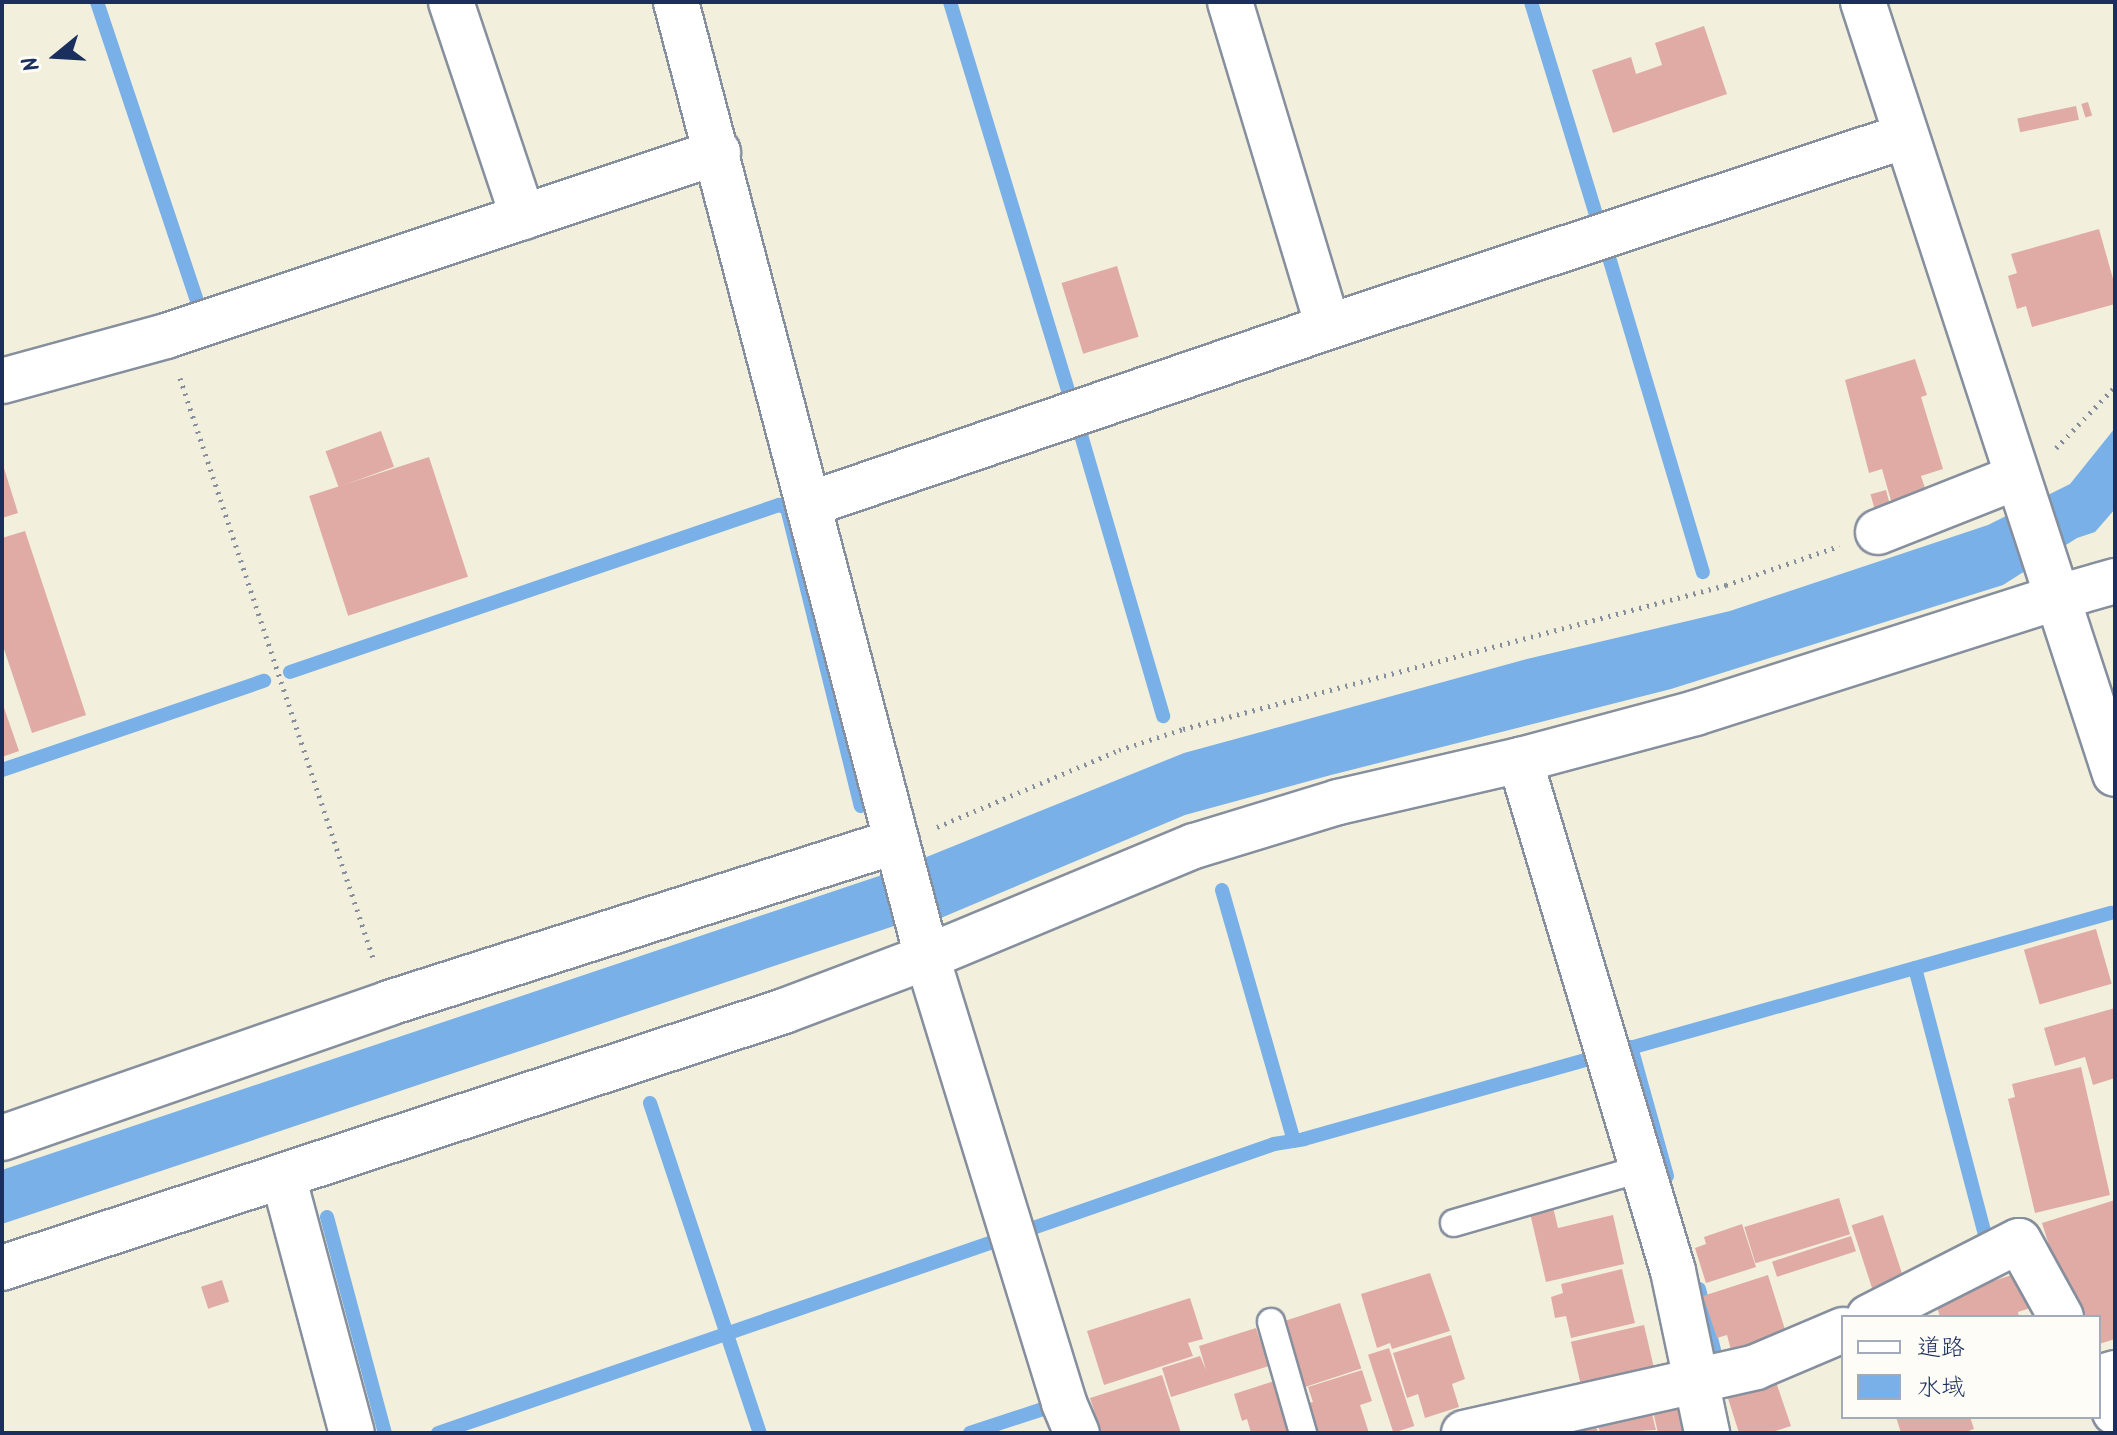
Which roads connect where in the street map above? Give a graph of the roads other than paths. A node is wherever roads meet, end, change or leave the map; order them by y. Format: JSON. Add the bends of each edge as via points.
{"nodes":[{"id":1,"x":451,"y":2,"type":"edge"},
{"id":2,"x":676,"y":2,"type":"edge"},
{"id":3,"x":1230,"y":2,"type":"edge"},
{"id":4,"x":1863,"y":2,"type":"edge"},
{"id":5,"x":1905,"y":136,"type":"junction"},
{"id":6,"x":718,"y":152,"type":"junction"},
{"id":7,"x":523,"y":217,"type":"junction"},
{"id":8,"x":1328,"y":327,"type":"junction"},
{"id":9,"x":2,"y":381,"type":"edge"},
{"id":10,"x":2017,"y":477,"type":"junction"},
{"id":11,"x":810,"y":504,"type":"junction"},
{"id":12,"x":1878,"y":532,"type":"road end"},
{"id":13,"x":2115,"y":581,"type":"edge"},
{"id":14,"x":2051,"y":583,"type":"junction"},
{"id":15,"x":1520,"y":760,"type":"junction"},
{"id":16,"x":2115,"y":774,"type":"edge"},
{"id":17,"x":899,"y":848,"type":"junction"},
{"id":18,"x":924,"y":944,"type":"junction"},
{"id":19,"x":2,"y":1138,"type":"edge"},
{"id":20,"x":1643,"y":1168,"type":"junction"},
{"id":21,"x":283,"y":1176,"type":"junction"},
{"id":22,"x":1454,"y":1223,"type":"dead end"},
{"id":23,"x":2,"y":1268,"type":"edge"},
{"id":24,"x":1873,"y":1315,"type":"edge"},
{"id":25,"x":2060,"y":1315,"type":"edge"},
{"id":26,"x":1271,"y":1322,"type":"dead end"},
{"id":27,"x":1841,"y":1331,"type":"edge"},
{"id":28,"x":1697,"y":1382,"type":"junction"},
{"id":29,"x":352,"y":1433,"type":"edge"},
{"id":30,"x":1077,"y":1433,"type":"edge"},
{"id":31,"x":1303,"y":1433,"type":"edge"},
{"id":32,"x":1464,"y":1433,"type":"edge"},
{"id":33,"x":1707,"y":1433,"type":"edge"}],
"edges":[{"from":1,"to":7,"type":"street"},
{"from":2,"to":6,"type":"street"},
{"from":3,"to":8,"type":"street"},
{"from":4,"to":5,"type":"street"},
{"from":5,"to":8,"type":"street"},
{"from":5,"to":10,"type":"street"},
{"from":6,"to":7,"type":"street"},
{"from":6,"to":11,"type":"street"},
{"from":7,"to":9,"type":"street","via":[[166,336]]},
{"from":8,"to":11,"type":"street"},
{"from":10,"to":12,"type":"street"},
{"from":10,"to":14,"type":"street"},
{"from":11,"to":17,"type":"street"},
{"from":13,"to":14,"type":"street"},
{"from":14,"to":15,"type":"street","via":[[1695,713]]},
{"from":14,"to":16,"type":"street"},
{"from":15,"to":18,"type":"street","via":[[1338,802],[1194,846]]},
{"from":15,"to":20,"type":"street"},
{"from":17,"to":18,"type":"street"},
{"from":17,"to":19,"type":"street","via":[[389,1003]]},
{"from":18,"to":21,"type":"street","via":[[784,1011]]},
{"from":18,"to":30,"type":"street"},
{"from":20,"to":22,"type":"lane"},
{"from":20,"to":28,"type":"street"},
{"from":21,"to":23,"type":"street"},
{"from":21,"to":29,"type":"street"},
{"from":24,"to":25,"type":"street","via":[[2019,1241]]},
{"from":26,"to":31,"type":"lane"},
{"from":27,"to":28,"type":"street","via":[[1756,1367]]},
{"from":28,"to":32,"type":"street"},
{"from":28,"to":33,"type":"street"}]}
